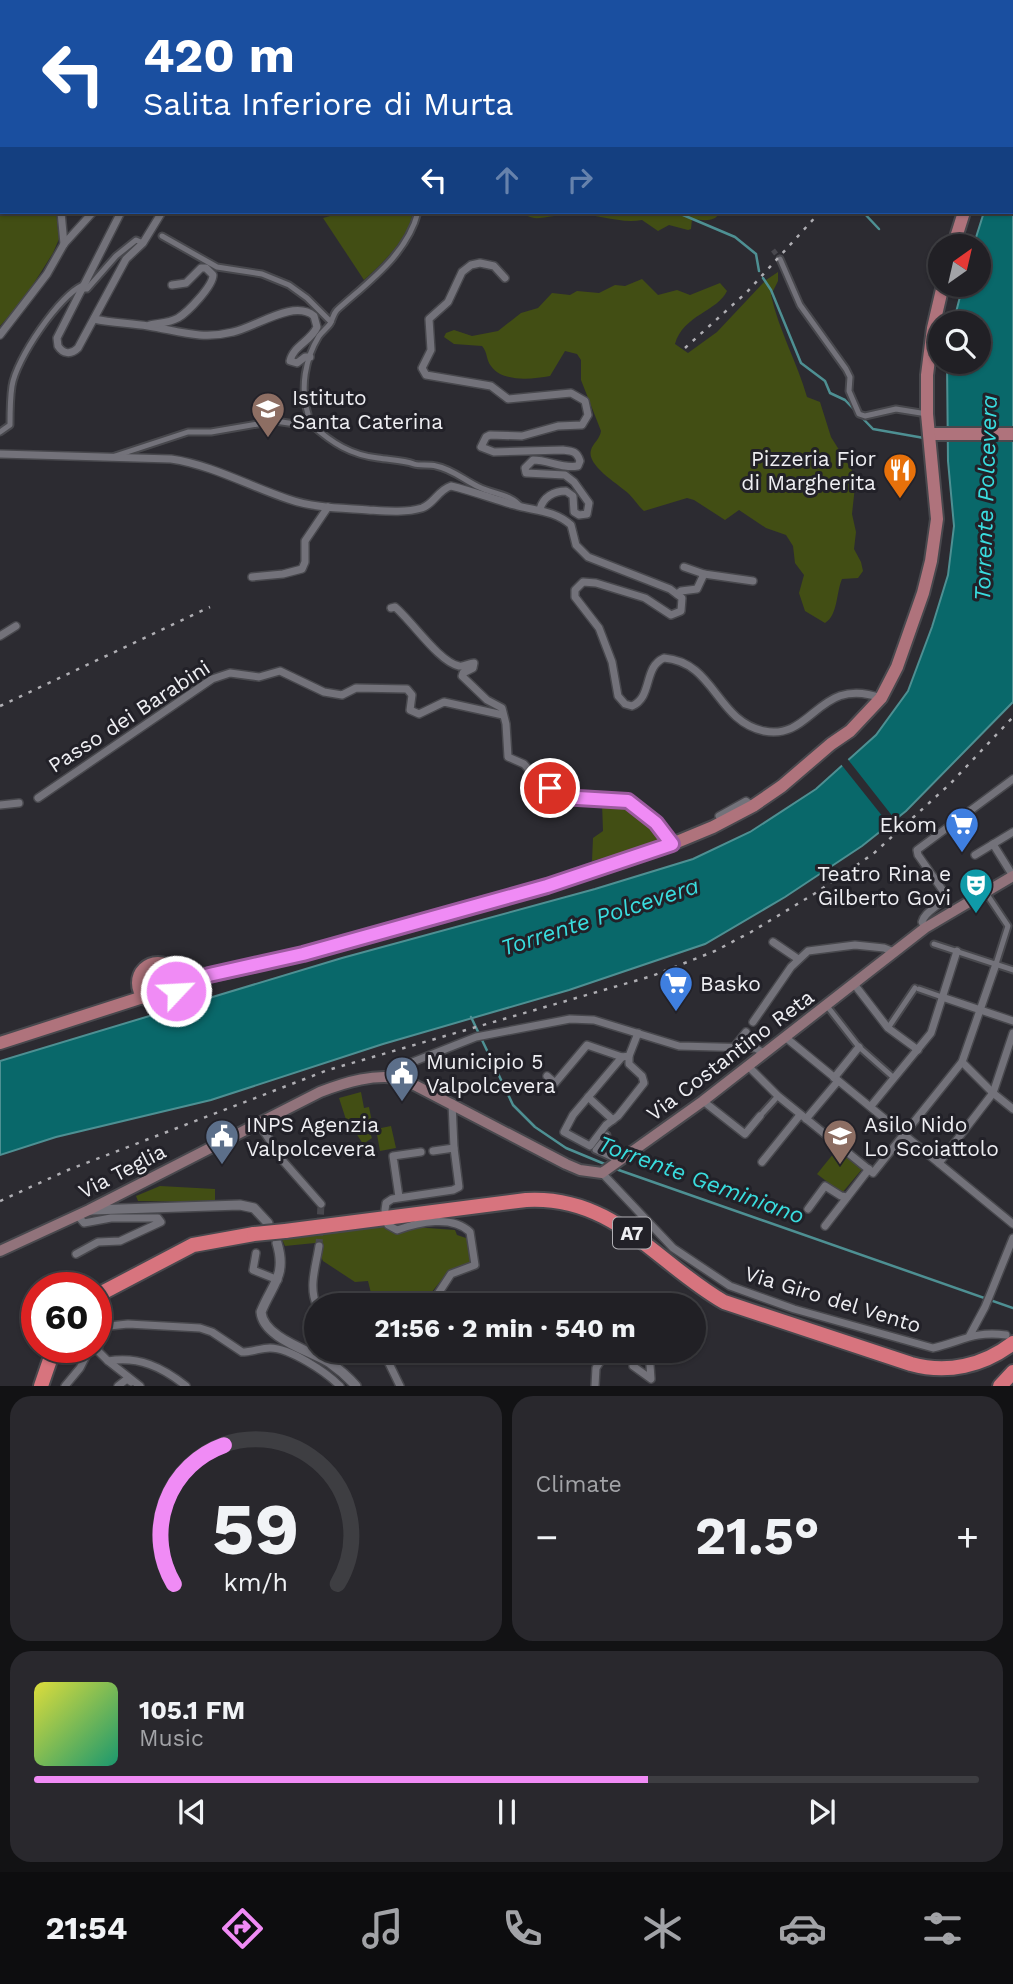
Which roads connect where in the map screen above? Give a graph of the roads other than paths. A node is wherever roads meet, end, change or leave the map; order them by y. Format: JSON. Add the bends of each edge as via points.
{"nodes":[{"id":1,"x":61,"y":214,"type":"edge"},
{"id":2,"x":91,"y":214,"type":"edge"},
{"id":3,"x":120,"y":214,"type":"edge"},
{"id":4,"x":161,"y":214,"type":"edge"},
{"id":5,"x":417,"y":214,"type":"edge"},
{"id":6,"x":963,"y":214,"type":"edge"},
{"id":7,"x":957,"y":234,"type":"edge"},
{"id":8,"x":162,"y":236,"type":"dead end"},
{"id":9,"x":143,"y":243,"type":"junction"},
{"id":10,"x":64,"y":244,"type":"junction"},
{"id":11,"x":780,"y":259,"type":"tunnel mouth"},
{"id":12,"x":505,"y":278,"type":"dead end"},
{"id":13,"x":172,"y":285,"type":"dead end"},
{"id":14,"x":82,"y":287,"type":"junction"},
{"id":15,"x":940,"y":298,"type":"edge"},
{"id":16,"x":94,"y":319,"type":"junction"},
{"id":17,"x":331,"y":322,"type":"junction"},
{"id":18,"x":146,"y":326,"type":"junction"},
{"id":19,"x":0,"y":335,"type":"edge"},
{"id":20,"x":310,"y":357,"type":"junction"},
{"id":21,"x":927,"y":414,"type":"junction"},
{"id":22,"x":302,"y":425,"type":"junction"},
{"id":23,"x":0,"y":432,"type":"edge"},
{"id":24,"x":929,"y":434,"type":"junction"},
{"id":25,"x":1013,"y":434,"type":"edge"},
{"id":26,"x":0,"y":454,"type":"edge"},
{"id":27,"x":113,"y":457,"type":"junction"},
{"id":28,"x":328,"y":507,"type":"junction"},
{"id":29,"x":521,"y":507,"type":"junction"},
{"id":30,"x":540,"y":509,"type":"junction"},
{"id":31,"x":684,"y":567,"type":"dead end"},
{"id":32,"x":704,"y":575,"type":"junction"},
{"id":33,"x":252,"y":577,"type":"dead end"},
{"id":34,"x":753,"y":581,"type":"dead end"},
{"id":35,"x":677,"y":594,"type":"junction"},
{"id":36,"x":391,"y":608,"type":"dead end"},
{"id":37,"x":16,"y":626,"type":"dead end"},
{"id":38,"x":0,"y":636,"type":"edge"},
{"id":39,"x":881,"y":698,"type":"junction"},
{"id":40,"x":503,"y":715,"type":"junction"},
{"id":41,"x":1013,"y":779,"type":"edge"},
{"id":42,"x":38,"y":798,"type":"dead end"},
{"id":43,"x":19,"y":803,"type":"dead end"},
{"id":44,"x":0,"y":805,"type":"edge"},
{"id":45,"x":753,"y":806,"type":"junction"},
{"id":46,"x":719,"y":816,"type":"dead end"},
{"id":47,"x":1013,"y":832,"type":"edge"},
{"id":48,"x":672,"y":844,"type":"junction"},
{"id":49,"x":993,"y":844,"type":"junction"},
{"id":50,"x":975,"y":855,"type":"dead end"},
{"id":51,"x":1013,"y":876,"type":"edge"},
{"id":52,"x":986,"y":893,"type":"junction"},
{"id":53,"x":925,"y":928,"type":"junction"},
{"id":54,"x":773,"y":942,"type":"dead end"},
{"id":55,"x":934,"y":944,"type":"dead end"},
{"id":56,"x":957,"y":951,"type":"junction"},
{"id":57,"x":894,"y":952,"type":"junction"},
{"id":58,"x":798,"y":959,"type":"junction"},
{"id":59,"x":996,"y":964,"type":"junction"},
{"id":60,"x":1013,"y":970,"type":"edge"},
{"id":61,"x":174,"y":972,"type":"junction"},
{"id":62,"x":209,"y":975,"type":"junction"},
{"id":63,"x":854,"y":984,"type":"junction"},
{"id":64,"x":140,"y":991,"type":"junction"},
{"id":65,"x":176,"y":991,"type":"junction"},
{"id":66,"x":942,"y":998,"type":"junction"},
{"id":67,"x":827,"y":1006,"type":"junction"},
{"id":68,"x":981,"y":1010,"type":"junction"},
{"id":69,"x":1013,"y":1021,"type":"edge"},
{"id":70,"x":753,"y":1022,"type":"dead end"},
{"id":71,"x":888,"y":1028,"type":"junction"},
{"id":72,"x":746,"y":1032,"type":"dead end"},
{"id":73,"x":638,"y":1033,"type":"junction"},
{"id":74,"x":1013,"y":1033,"type":"edge"},
{"id":75,"x":785,"y":1037,"type":"junction"},
{"id":76,"x":0,"y":1042,"type":"edge"},
{"id":77,"x":736,"y":1046,"type":"junction"},
{"id":78,"x":859,"y":1048,"type":"junction"},
{"id":79,"x":918,"y":1051,"type":"junction"},
{"id":80,"x":764,"y":1053,"type":"junction"},
{"id":81,"x":625,"y":1057,"type":"junction"},
{"id":82,"x":962,"y":1062,"type":"junction"},
{"id":83,"x":748,"y":1066,"type":"junction"},
{"id":84,"x":547,"y":1076,"type":"dead end"},
{"id":85,"x":395,"y":1077,"type":"junction"},
{"id":86,"x":894,"y":1078,"type":"junction"},
{"id":87,"x":836,"y":1079,"type":"junction"},
{"id":88,"x":993,"y":1093,"type":"junction"},
{"id":89,"x":778,"y":1096,"type":"junction"},
{"id":90,"x":588,"y":1097,"type":"junction"},
{"id":91,"x":703,"y":1101,"type":"junction"},
{"id":92,"x":452,"y":1103,"type":"junction"},
{"id":93,"x":871,"y":1106,"type":"junction"},
{"id":94,"x":1013,"y":1109,"type":"edge"},
{"id":95,"x":760,"y":1116,"type":"joint"},
{"id":96,"x":803,"y":1117,"type":"junction"},
{"id":97,"x":613,"y":1120,"type":"junction"},
{"id":98,"x":259,"y":1124,"type":"junction"},
{"id":99,"x":904,"y":1133,"type":"junction"},
{"id":100,"x":607,"y":1135,"type":"dead end"},
{"id":101,"x":454,"y":1148,"type":"junction"},
{"id":102,"x":433,"y":1151,"type":"dead end"},
{"id":103,"x":421,"y":1152,"type":"dead end"},
{"id":104,"x":621,"y":1162,"type":"junction"},
{"id":105,"x":762,"y":1162,"type":"dead end"},
{"id":106,"x":939,"y":1163,"type":"junction"},
{"id":107,"x":869,"y":1169,"type":"junction"},
{"id":108,"x":603,"y":1173,"type":"junction"},
{"id":109,"x":121,"y":1194,"type":"junction"},
{"id":110,"x":399,"y":1197,"type":"junction"},
{"id":111,"x":847,"y":1197,"type":"junction"},
{"id":112,"x":321,"y":1204,"type":"tunnel mouth"},
{"id":113,"x":135,"y":1209,"type":"junction"},
{"id":114,"x":808,"y":1209,"type":"dead end"},
{"id":115,"x":89,"y":1210,"type":"junction"},
{"id":116,"x":385,"y":1210,"type":"dead end"},
{"id":117,"x":77,"y":1215,"type":"junction"},
{"id":118,"x":268,"y":1223,"type":"dead end"},
{"id":119,"x":1013,"y":1224,"type":"edge"},
{"id":120,"x":388,"y":1225,"type":"dead end"},
{"id":121,"x":825,"y":1226,"type":"dead end"},
{"id":122,"x":281,"y":1237,"type":"junction"},
{"id":123,"x":1013,"y":1239,"type":"edge"},
{"id":124,"x":319,"y":1246,"type":"tunnel mouth"},
{"id":125,"x":0,"y":1251,"type":"edge"},
{"id":126,"x":76,"y":1254,"type":"dead end"},
{"id":127,"x":256,"y":1254,"type":"dead end"},
{"id":128,"x":278,"y":1280,"type":"junction"},
{"id":129,"x":112,"y":1287,"type":"edge"},
{"id":130,"x":313,"y":1293,"type":"edge"},
{"id":131,"x":439,"y":1293,"type":"edge"},
{"id":132,"x":112,"y":1326,"type":"edge"},
{"id":133,"x":970,"y":1335,"type":"junction"},
{"id":134,"x":1009,"y":1339,"type":"edge"},
{"id":135,"x":112,"y":1360,"type":"edge"},
{"id":136,"x":49,"y":1363,"type":"edge"},
{"id":137,"x":82,"y":1363,"type":"edge"},
{"id":138,"x":111,"y":1363,"type":"edge"},
{"id":139,"x":389,"y":1363,"type":"edge"},
{"id":140,"x":599,"y":1363,"type":"edge"},
{"id":141,"x":1013,"y":1372,"type":"edge"},
{"id":142,"x":41,"y":1385,"type":"edge"},
{"id":143,"x":65,"y":1385,"type":"edge"},
{"id":144,"x":118,"y":1385,"type":"edge"},
{"id":145,"x":134,"y":1385,"type":"edge"},
{"id":146,"x":140,"y":1385,"type":"edge"},
{"id":147,"x":186,"y":1385,"type":"edge"},
{"id":148,"x":340,"y":1385,"type":"edge"},
{"id":149,"x":356,"y":1385,"type":"edge"},
{"id":150,"x":400,"y":1385,"type":"edge"},
{"id":151,"x":595,"y":1385,"type":"edge"},
{"id":152,"x":1000,"y":1385,"type":"edge"}],
"edges":[{"from":1,"to":10,"type":"street"},
{"from":2,"to":10,"type":"street"},
{"from":3,"to":14,"type":"street"},
{"from":4,"to":9,"type":"street"},
{"from":5,"to":17,"type":"street","via":[[395,255],[335,312]]},
{"from":6,"to":7,"type":"main road"},
{"from":8,"to":17,"type":"street","via":[[217,267],[262,274],[289,285]]},
{"from":9,"to":14,"type":"street","via":[[136,240],[87,289]]},
{"from":9,"to":16,"type":"street","via":[[126,260]]},
{"from":10,"to":19,"type":"street"},
{"from":11,"to":21,"type":"street","via":[[800,306],[846,369],[859,414],[896,409]]},
{"from":12,"to":30,"type":"street","via":[[495,266],[480,263],[462,272],[448,302],[429,319],[431,350],[422,368],[426,375],[491,386],[508,399],[571,393],[585,401],[588,415],[582,425],[522,436],[490,435],[483,442],[481,447],[494,452],[563,450],[578,454],[578,467],[533,460],[525,468],[526,473],[565,475],[589,503],[587,514],[574,512],[573,496],[566,491],[552,494]]},
{"from":13,"to":18,"type":"street","via":[[186,283],[201,268],[213,275],[211,284],[179,317]]},
{"from":14,"to":16,"type":"street","via":[[57,338],[60,349],[67,353],[78,349]]},
{"from":14,"to":23,"type":"street","via":[[52,313],[29,345],[12,386],[10,425]]},
{"from":15,"to":21,"type":"main road","via":[[927,375]]},
{"from":16,"to":18,"type":"street"},
{"from":17,"to":20,"type":"street"},
{"from":18,"to":20,"type":"street","via":[[212,336],[299,310],[314,316],[317,327],[290,361]]},
{"from":20,"to":22,"type":"street","via":[[303,391],[308,414]]},
{"from":21,"to":24,"type":"main road"},
{"from":22,"to":27,"type":"street","via":[[275,421],[188,432]]},
{"from":22,"to":29,"type":"street","via":[[312,425],[350,452],[450,470],[516,500]]},
{"from":24,"to":25,"type":"main road"},
{"from":24,"to":39,"type":"main road","via":[[937,519],[931,561],[911,629]]},
{"from":26,"to":27,"type":"street"},
{"from":27,"to":28,"type":"street","via":[[189,461],[288,499]]},
{"from":28,"to":29,"type":"street","via":[[416,509],[429,505],[451,485]]},
{"from":28,"to":33,"type":"street","via":[[305,541],[302,569]]},
{"from":29,"to":30,"type":"street"},
{"from":30,"to":35,"type":"street","via":[[571,525],[576,545],[587,557]]},
{"from":31,"to":32,"type":"street"},
{"from":32,"to":34,"type":"street"},
{"from":32,"to":35,"type":"street","via":[[697,589]]},
{"from":35,"to":39,"type":"street","via":[[682,608],[671,615],[645,598],[596,583],[583,582],[575,590],[575,597],[599,628],[618,696],[625,704],[641,700],[654,666],[664,658],[694,668],[732,715],[766,731],[794,727],[835,696],[860,692]]},
{"from":36,"to":40,"type":"street","via":[[405,615],[444,660],[462,667],[474,663],[463,677],[502,708]]},
{"from":37,"to":38,"type":"street"},
{"from":39,"to":45,"type":"main road","via":[[850,731]]},
{"from":40,"to":42,"type":"street","name":"Passo dei Barabini","via":[[444,702],[419,714],[410,710],[412,695],[407,690],[356,688],[342,695],[324,692],[280,671],[259,677],[226,674],[212,679]]},
{"from":40,"to":48,"type":"street","via":[[508,757],[524,764],[538,780],[561,797],[628,801],[656,823]]},
{"from":41,"to":53,"type":"street","via":[[917,850],[946,895],[923,918]]},
{"from":43,"to":44,"type":"street"},
{"from":45,"to":46,"type":"street","via":[[746,801]]},
{"from":45,"to":48,"type":"main road"},
{"from":47,"to":49,"type":"street"},
{"from":48,"to":62,"type":"main road","via":[[547,886],[303,954]]},
{"from":49,"to":50,"type":"street"},
{"from":49,"to":51,"type":"street"},
{"from":51,"to":52,"type":"main road","name":"Via Costantino Reta"},
{"from":52,"to":53,"type":"main road","name":"Via Costantino Reta"},
{"from":52,"to":59,"type":"street","via":[[1008,926]]},
{"from":53,"to":57,"type":"main road","name":"Via Costantino Reta"},
{"from":54,"to":58,"type":"street"},
{"from":55,"to":56,"type":"street"},
{"from":56,"to":59,"type":"street"},
{"from":56,"to":66,"type":"street"},
{"from":57,"to":58,"type":"street","via":[[856,945],[811,950]]},
{"from":57,"to":63,"type":"main road","name":"Via Costantino Reta"},
{"from":58,"to":70,"type":"street"},
{"from":59,"to":60,"type":"street"},
{"from":59,"to":68,"type":"street"},
{"from":61,"to":62,"type":"main road"},
{"from":61,"to":64,"type":"main road","via":[[164,964],[151,965],[141,973]]},
{"from":61,"to":65,"type":"main road"},
{"from":62,"to":65,"type":"main road"},
{"from":63,"to":67,"type":"main road","name":"Via Costantino Reta"},
{"from":63,"to":71,"type":"street"},
{"from":64,"to":65,"type":"main road","via":[[155,1003],[167,1001]]},
{"from":64,"to":76,"type":"main road","via":[[120,1005]]},
{"from":66,"to":68,"type":"street"},
{"from":66,"to":71,"type":"street","via":[[917,988]]},
{"from":66,"to":79,"type":"street","via":[[931,1033]]},
{"from":67,"to":75,"type":"main road","name":"Via Costantino Reta"},
{"from":67,"to":78,"type":"street"},
{"from":68,"to":69,"type":"street"},
{"from":68,"to":82,"type":"street"},
{"from":71,"to":79,"type":"street"},
{"from":72,"to":77,"type":"street"},
{"from":73,"to":77,"type":"street","via":[[679,1046]]},
{"from":73,"to":81,"type":"street"},
{"from":73,"to":85,"type":"street","via":[[570,1018],[475,1037],[405,1065]]},
{"from":74,"to":88,"type":"street"},
{"from":75,"to":80,"type":"main road","name":"Via Costantino Reta"},
{"from":75,"to":87,"type":"street"},
{"from":77,"to":80,"type":"street"},
{"from":78,"to":86,"type":"street"},
{"from":78,"to":87,"type":"street"},
{"from":79,"to":86,"type":"street"},
{"from":80,"to":83,"type":"main road","name":"Via Costantino Reta"},
{"from":81,"to":84,"type":"street","via":[[587,1045],[555,1083]]},
{"from":81,"to":90,"type":"street"},
{"from":81,"to":97,"type":"street","via":[[644,1083]]},
{"from":82,"to":88,"type":"street"},
{"from":82,"to":99,"type":"street"},
{"from":83,"to":89,"type":"street"},
{"from":83,"to":91,"type":"main road","name":"Via Costantino Reta"},
{"from":85,"to":92,"type":"main road"},
{"from":85,"to":98,"type":"main road","via":[[336,1086]]},
{"from":86,"to":93,"type":"street"},
{"from":87,"to":93,"type":"street"},
{"from":87,"to":96,"type":"street"},
{"from":88,"to":94,"type":"street"},
{"from":88,"to":106,"type":"street"},
{"from":89,"to":95,"type":"street"},
{"from":89,"to":96,"type":"street"},
{"from":90,"to":97,"type":"street"},
{"from":90,"to":97,"type":"street","via":[[565,1132],[590,1146]]},
{"from":91,"to":95,"type":"street","via":[[745,1134]]},
{"from":91,"to":104,"type":"main road","name":"Via Costantino Reta"},
{"from":92,"to":101,"type":"street"},
{"from":92,"to":108,"type":"main road","via":[[566,1164]]},
{"from":93,"to":99,"type":"street"},
{"from":96,"to":105,"type":"street"},
{"from":96,"to":107,"type":"street"},
{"from":98,"to":109,"type":"main road","name":"Via Teglia"},
{"from":98,"to":112,"type":"street","via":[[284,1162]]},
{"from":99,"to":106,"type":"street"},
{"from":99,"to":107,"type":"street","via":[[873,1172]]},
{"from":100,"to":104,"type":"street","via":[[595,1150]]},
{"from":101,"to":102,"type":"street"},
{"from":101,"to":110,"type":"street","via":[[459,1187]]},
{"from":103,"to":110,"type":"street","via":[[393,1156]]},
{"from":104,"to":108,"type":"main road","name":"Via Costantino Reta"},
{"from":106,"to":119,"type":"street"},
{"from":107,"to":111,"type":"street"},
{"from":108,"to":133,"type":"street","name":"Via Giro del Vento","via":[[673,1248],[747,1293],[933,1348]]},
{"from":109,"to":113,"type":"street"},
{"from":109,"to":115,"type":"main road","name":"Via Teglia"},
{"from":110,"to":116,"type":"street","via":[[386,1203]]},
{"from":111,"to":114,"type":"street","via":[[825,1186]]},
{"from":111,"to":121,"type":"street"},
{"from":113,"to":115,"type":"street"},
{"from":113,"to":118,"type":"street","via":[[240,1205],[254,1209]]},
{"from":115,"to":117,"type":"main road","name":"Via Teglia"},
{"from":117,"to":125,"type":"main road","name":"Via Teglia"},
{"from":117,"to":126,"type":"street","via":[[84,1223],[111,1218],[158,1218],[161,1222]]},
{"from":120,"to":131,"type":"street","via":[[397,1230],[415,1224],[456,1223],[470,1232],[475,1265],[451,1274]]},
{"from":122,"to":128,"type":"street"},
{"from":122,"to":129,"type":"highway","number":"A7","bridge":true,"via":[[254,1234],[208,1242],[182,1250]]},
{"from":122,"to":134,"type":"highway","number":"A7","via":[[526,1200],[555,1200],[620,1224],[724,1301],[911,1364],[956,1368],[990,1357]]},
{"from":123,"to":133,"type":"street"},
{"from":124,"to":130,"type":"street"},
{"from":127,"to":128,"type":"street","via":[[253,1270]]},
{"from":128,"to":149,"type":"street","via":[[261,1312],[266,1326],[329,1363]]},
{"from":132,"to":148,"type":"street","via":[[200,1328],[242,1352],[283,1351]]},
{"from":133,"to":134,"type":"street","name":"Via Giro del Vento","via":[[987,1333]]},
{"from":135,"to":147,"type":"street","via":[[150,1363]]},
{"from":136,"to":142,"type":"highway"},
{"from":137,"to":143,"type":"street"},
{"from":138,"to":146,"type":"street"},
{"from":139,"to":150,"type":"street"},
{"from":140,"to":151,"type":"street"},
{"from":141,"to":152,"type":"highway"},
{"from":144,"to":145,"type":"street","via":[[127,1379]]}]}
